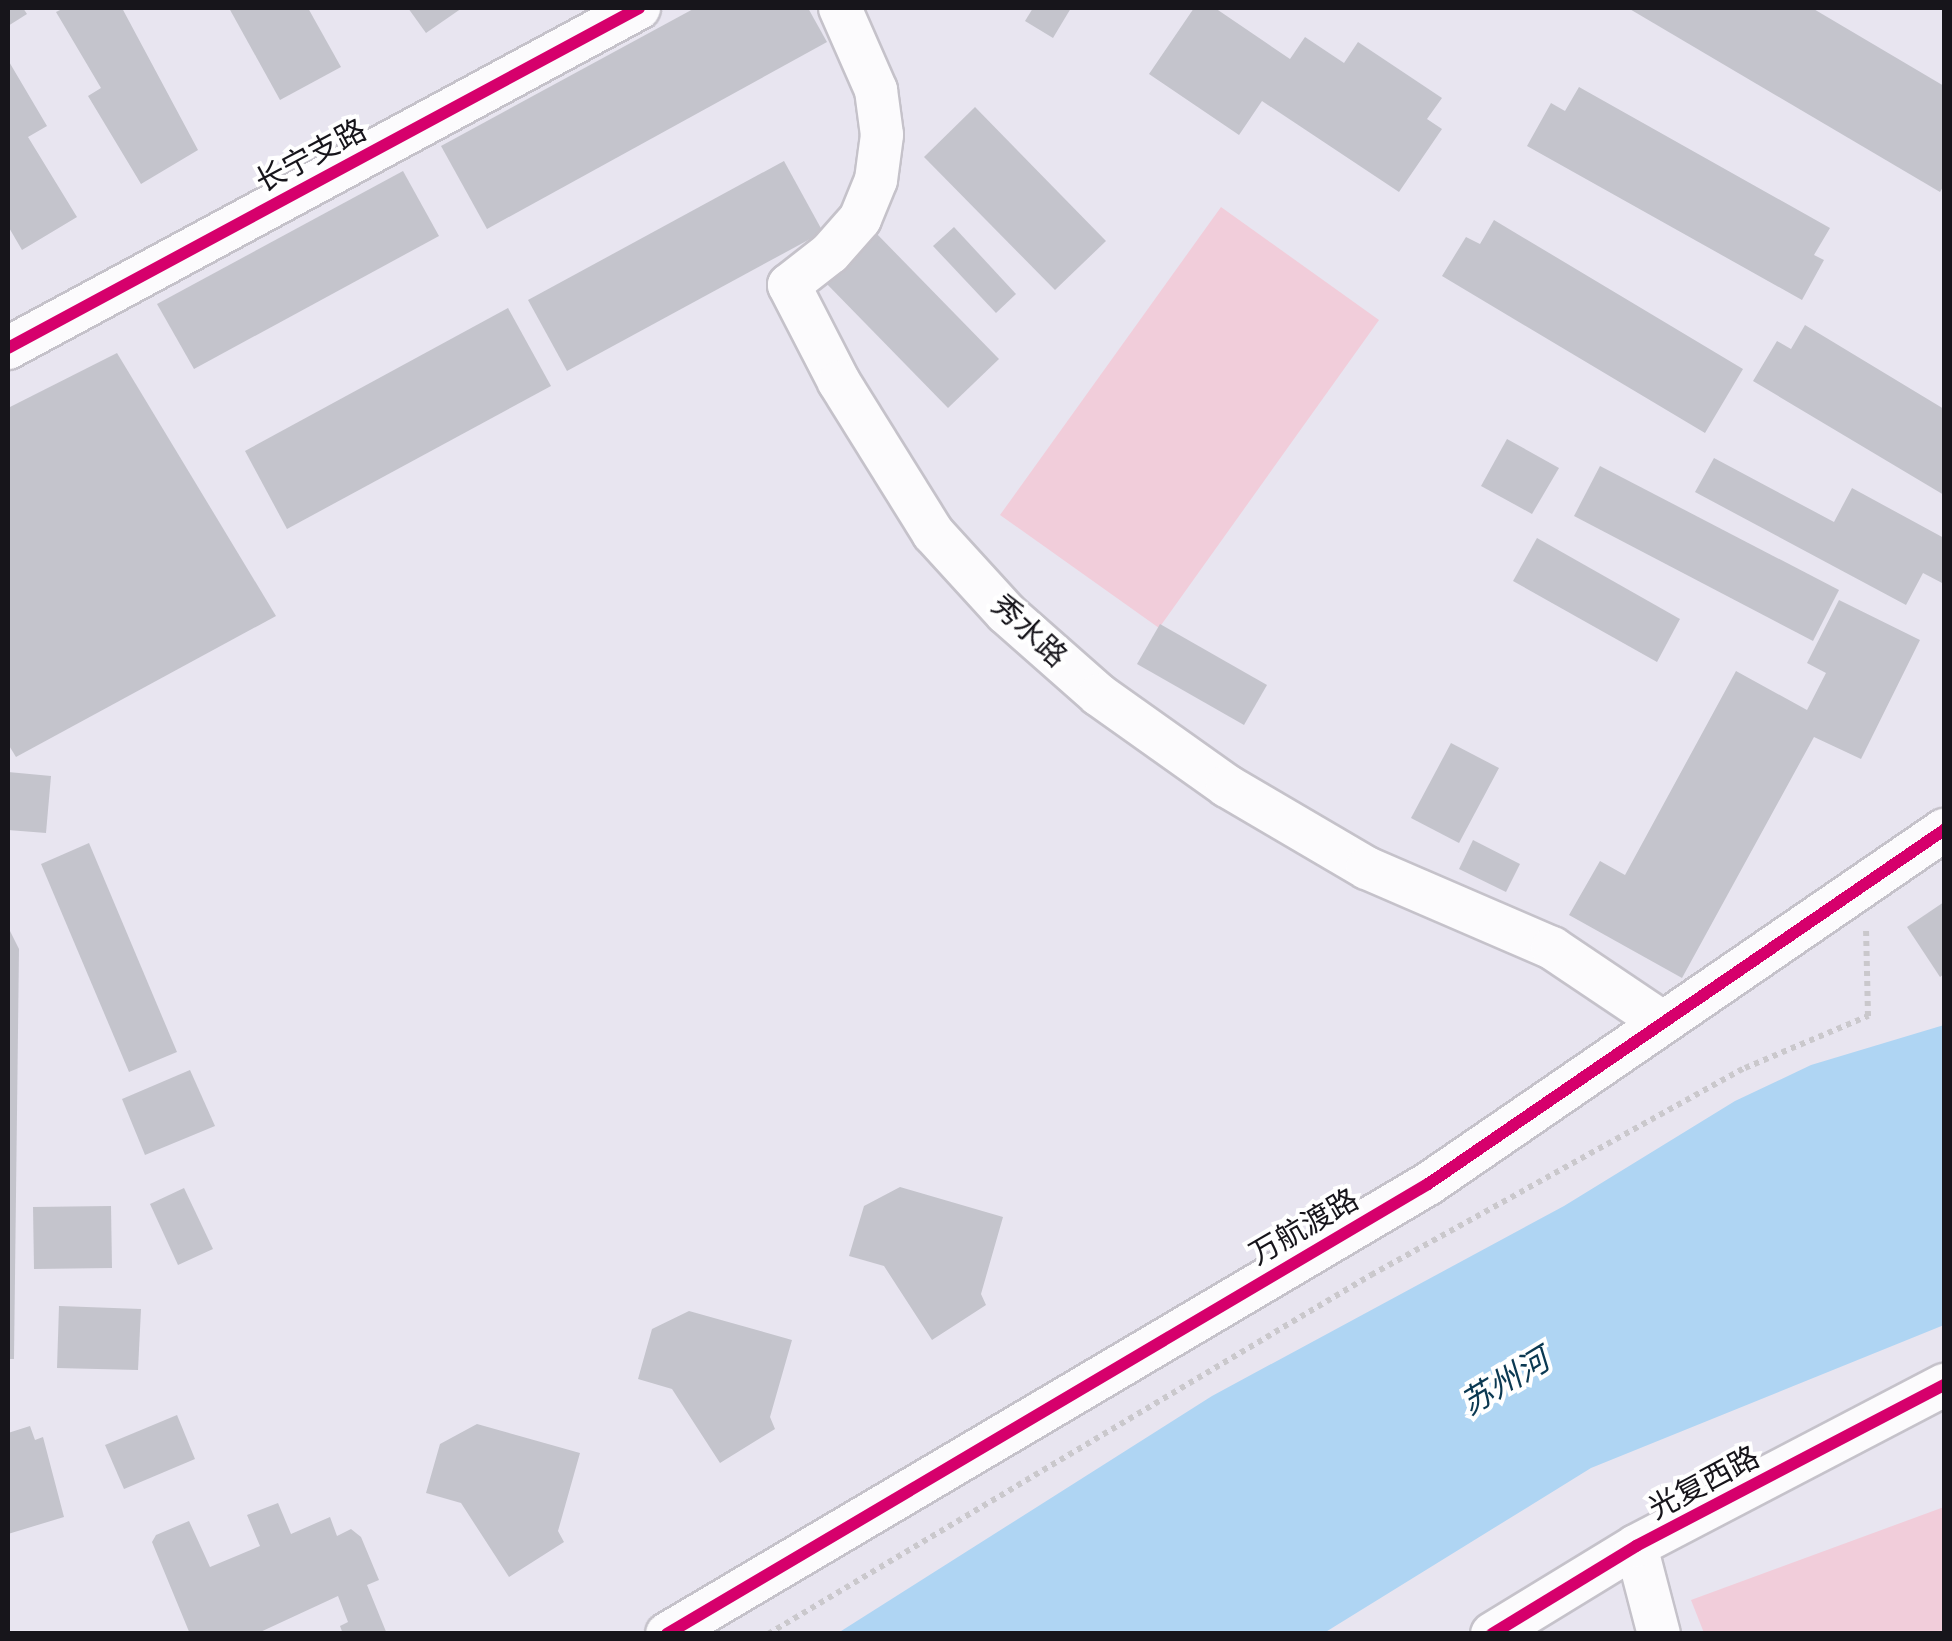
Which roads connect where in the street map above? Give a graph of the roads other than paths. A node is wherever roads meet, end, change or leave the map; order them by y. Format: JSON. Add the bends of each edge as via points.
{"nodes":[{"id":1,"x":639,"y":8,"type":"edge"},
{"id":2,"x":840,"y":8,"type":"edge"},
{"id":3,"x":8,"y":348,"type":"edge"},
{"id":4,"x":1944,"y":830,"type":"edge"},
{"id":5,"x":1660,"y":1020,"type":"junction"},
{"id":6,"x":1944,"y":1385,"type":"edge"},
{"id":7,"x":1636,"y":1546,"type":"junction"},
{"id":8,"x":667,"y":1634,"type":"edge"},
{"id":9,"x":1492,"y":1634,"type":"edge"},
{"id":10,"x":1658,"y":1634,"type":"edge"}],
"edges":[{"from":1,"to":3,"type":"street","name":"长宁支路"},
{"from":2,"to":5,"type":"street","name":"秀水路","via":[[876,90],[882,135],[876,180],[860,219],[789,285],[857,413],[933,533],[1006,613],[1099,695],[1227,786],[1368,868],[1552,948]]},
{"from":4,"to":5,"type":"street","name":"万航渡路"},
{"from":5,"to":8,"type":"street","name":"万航渡路","via":[[1428,1184]]},
{"from":6,"to":7,"type":"street","name":"光复西路"},
{"from":7,"to":9,"type":"street","name":"光复西路"},
{"from":7,"to":10,"type":"street"}]}
